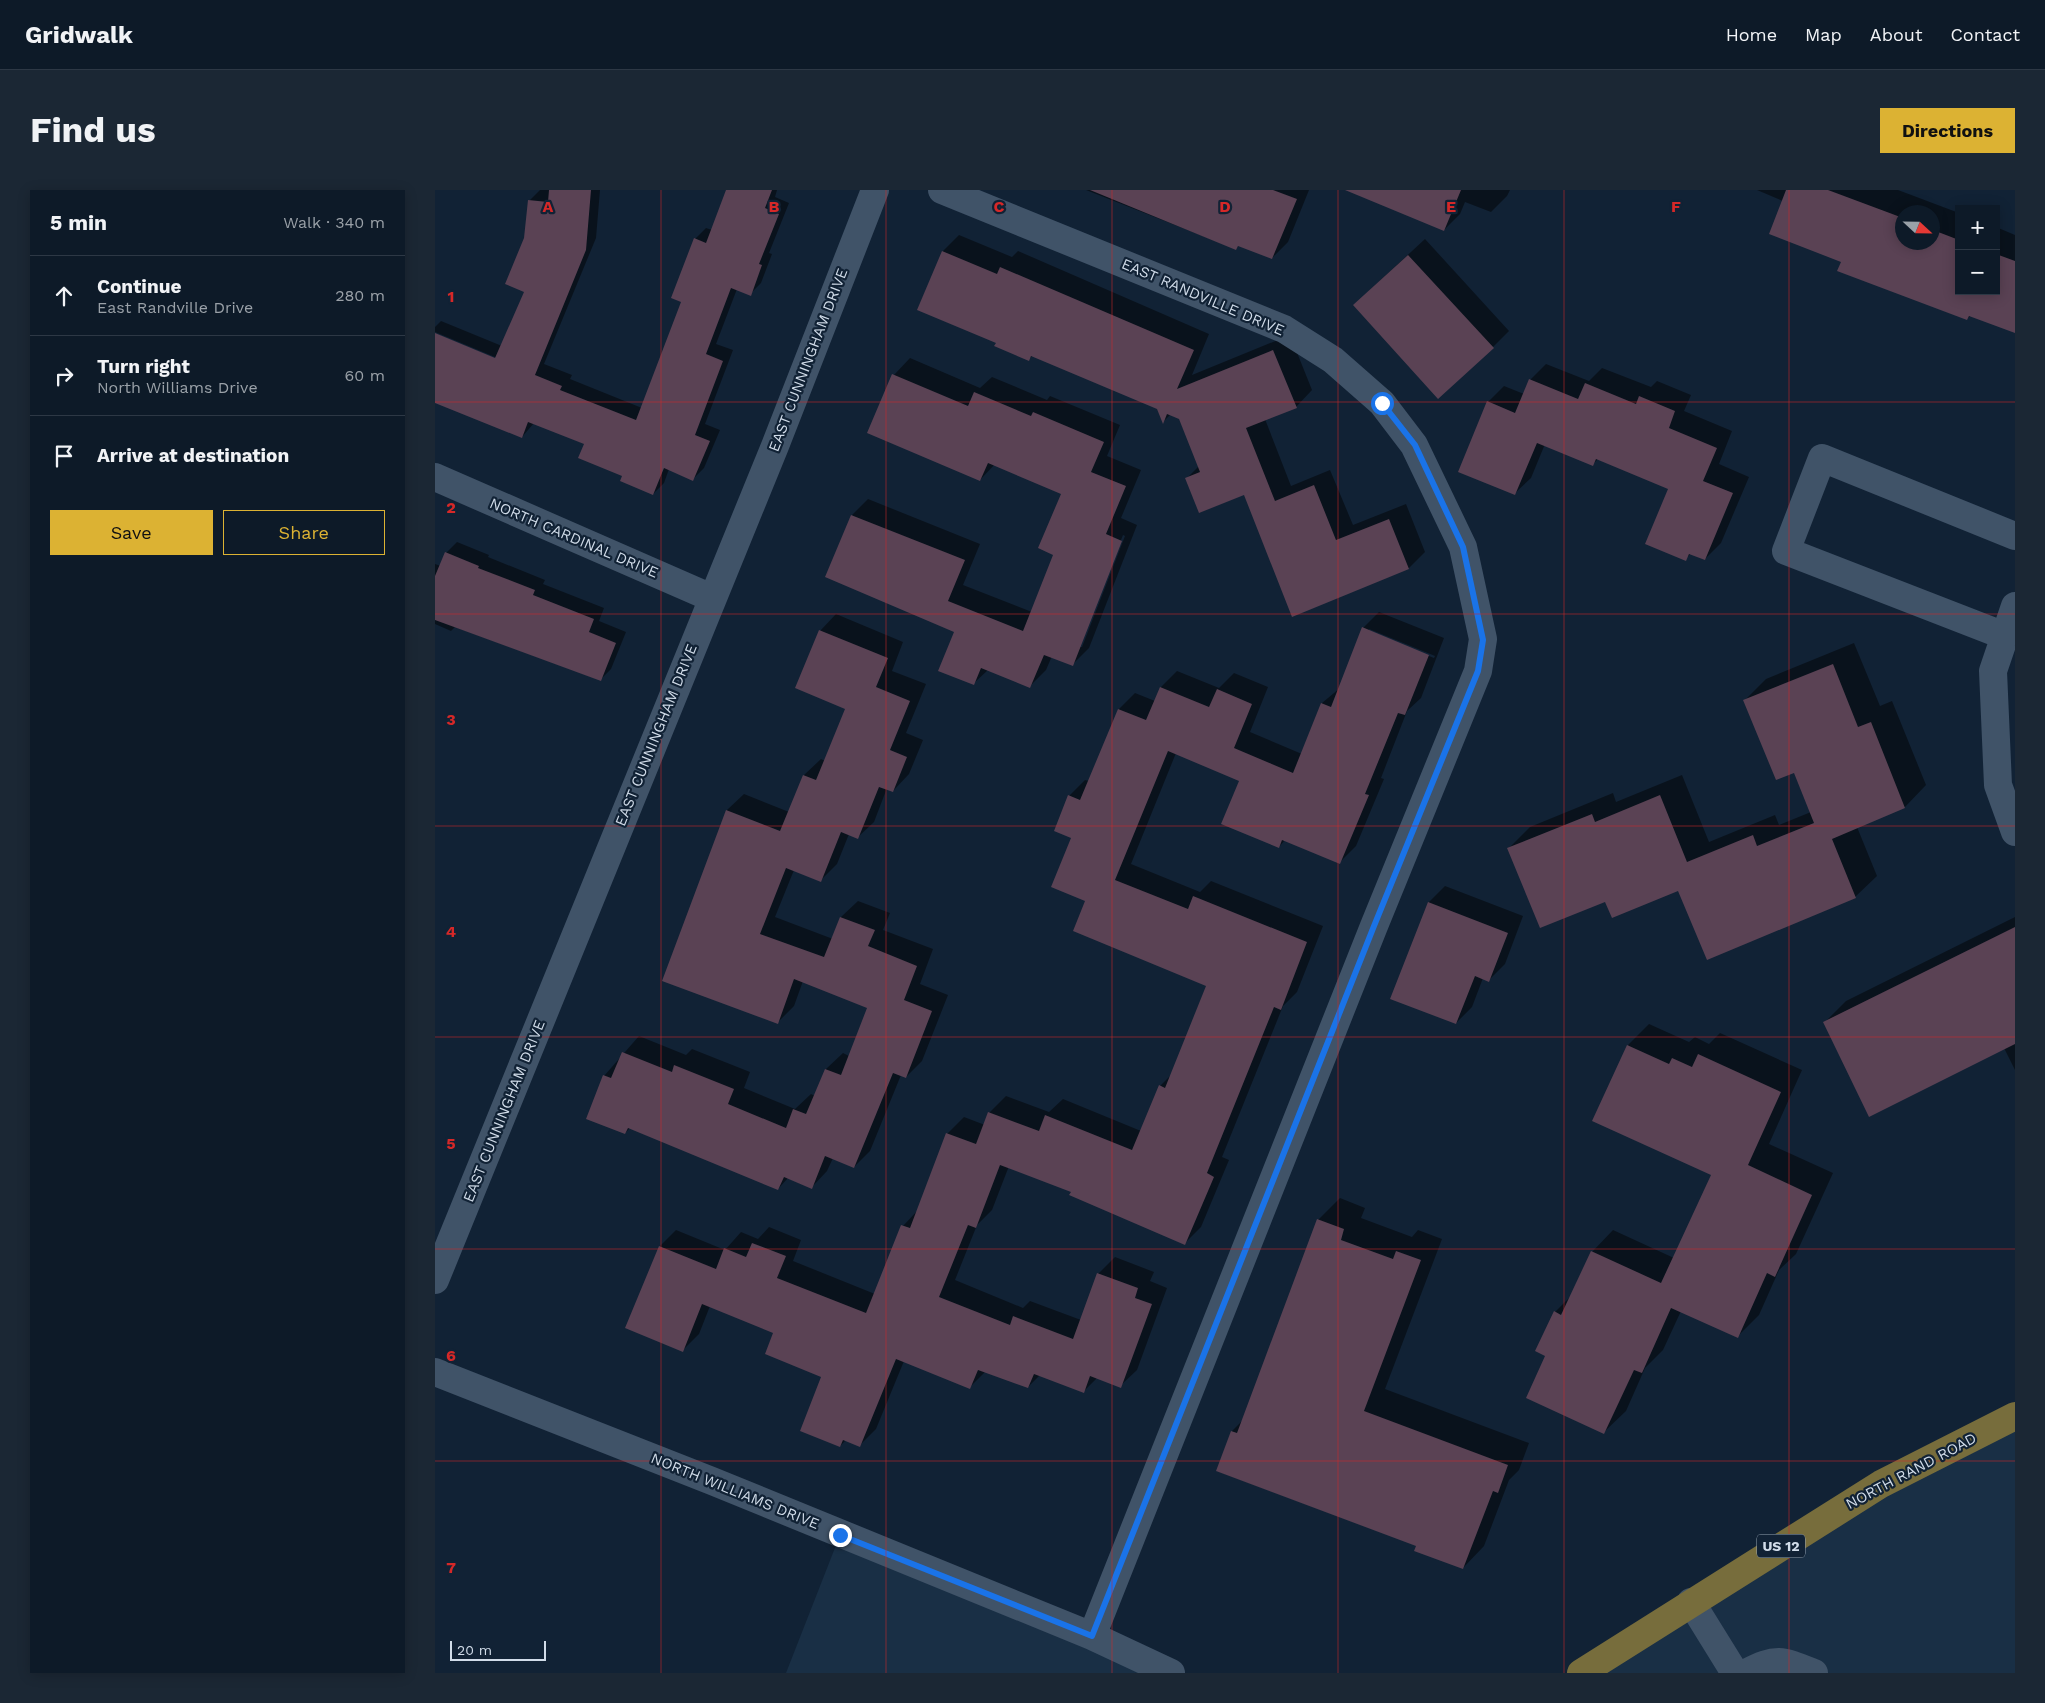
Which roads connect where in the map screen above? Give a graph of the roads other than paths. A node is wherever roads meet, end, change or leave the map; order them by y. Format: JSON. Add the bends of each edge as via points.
{"nodes":[{"id":1,"x":875,"y":190,"type":"edge"},
{"id":2,"x":942,"y":190,"type":"edge"},
{"id":3,"x":435,"y":477,"type":"edge"},
{"id":4,"x":2015,"y":536,"type":"edge"},
{"id":5,"x":712,"y":598,"type":"junction"},
{"id":6,"x":2015,"y":606,"type":"edge"},
{"id":7,"x":2005,"y":636,"type":"junction"},
{"id":8,"x":2015,"y":832,"type":"edge"},
{"id":9,"x":435,"y":1280,"type":"edge"},
{"id":10,"x":435,"y":1372,"type":"edge"},
{"id":11,"x":2015,"y":1416,"type":"edge"},
{"id":12,"x":1691,"y":1602,"type":"junction"},
{"id":13,"x":1092,"y":1636,"type":"junction"},
{"id":14,"x":1171,"y":1673,"type":"edge"},
{"id":15,"x":1581,"y":1673,"type":"edge"},
{"id":16,"x":1735,"y":1673,"type":"edge"},
{"id":17,"x":1746,"y":1673,"type":"edge"},
{"id":18,"x":1814,"y":1673,"type":"edge"}],
"edges":[{"from":1,"to":5,"type":"street","name":"EAST CUNNINGHAM DRIVE"},
{"from":2,"to":13,"type":"street","name":"EAST RANDVILLE DRIVE","via":[[1284,329],[1333,360],[1382,403],[1415,445],[1463,547],[1483,640],[1478,671]]},
{"from":3,"to":5,"type":"street","name":"NORTH CARDINAL DRIVE"},
{"from":4,"to":7,"type":"street","via":[[1822,458],[1786,551]]},
{"from":5,"to":9,"type":"street","name":"EAST CUNNINGHAM DRIVE"},
{"from":6,"to":7,"type":"street"},
{"from":7,"to":8,"type":"street","via":[[1993,671],[1998,785]]},
{"from":10,"to":13,"type":"street","name":"NORTH WILLIAMS DRIVE"},
{"from":11,"to":12,"type":"main road","name":"NORTH RAND ROAD","number":"US 12","via":[[1881,1484]]},
{"from":12,"to":15,"type":"main road","name":"NORTH RAND ROAD","number":"US 12"},
{"from":12,"to":16,"type":"street"},
{"from":13,"to":14,"type":"street","name":"NORTH WILLIAMS DRIVE"},
{"from":17,"to":18,"type":"street","via":[[1767,1662],[1789,1663]]}]}
